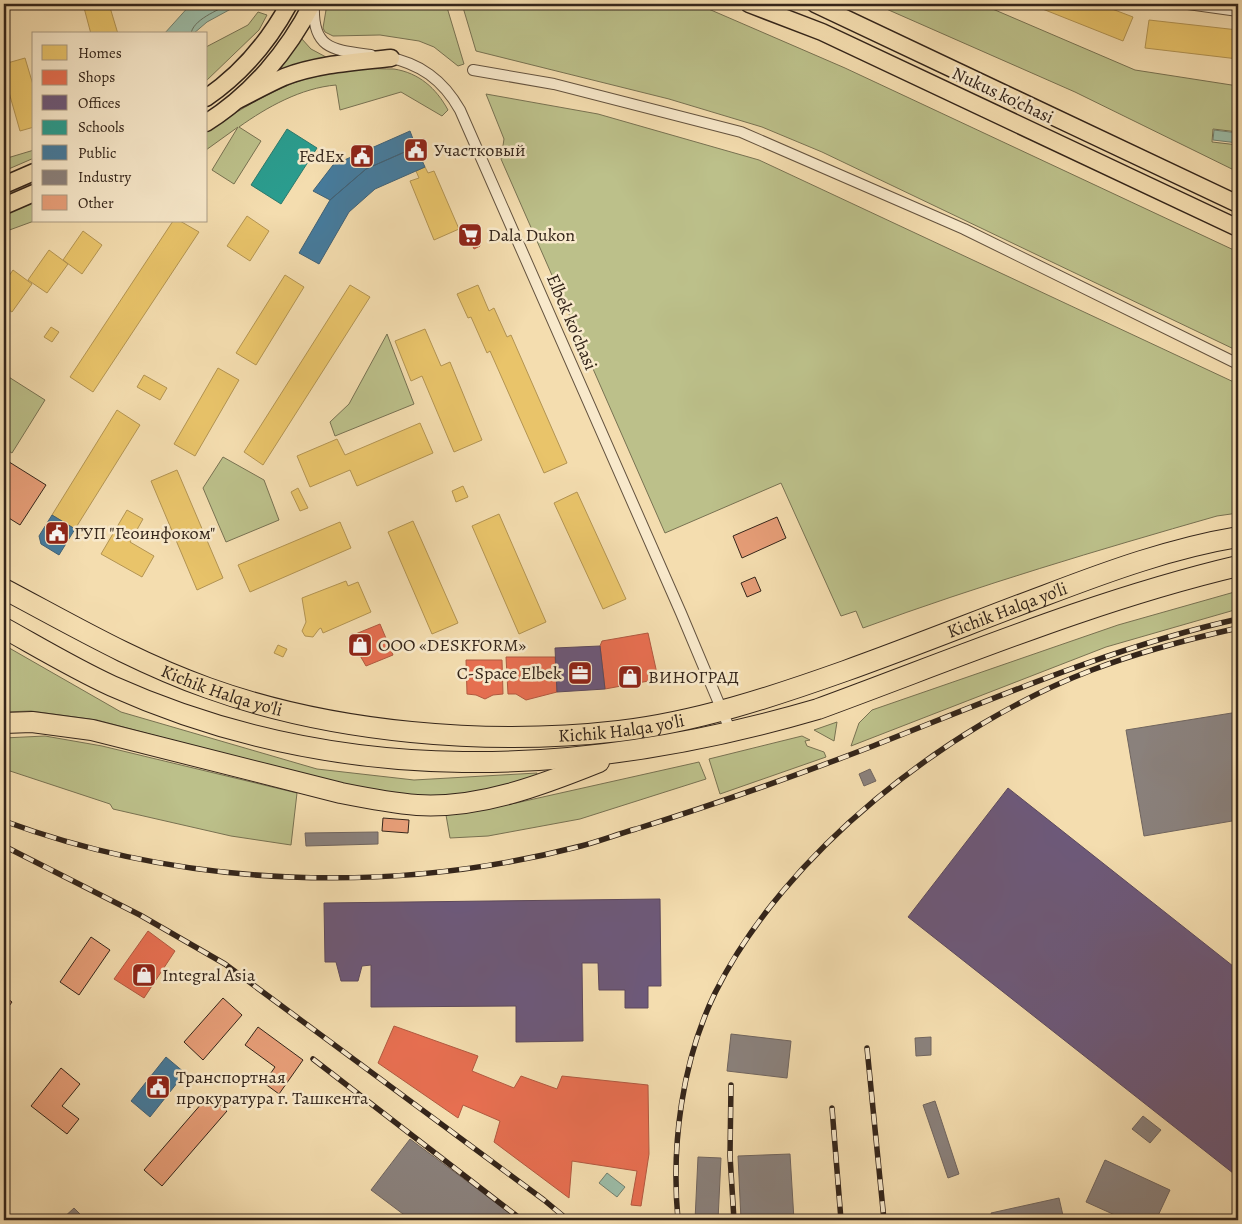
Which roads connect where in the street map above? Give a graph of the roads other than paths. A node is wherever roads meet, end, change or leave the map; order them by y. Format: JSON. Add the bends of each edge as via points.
{"nodes":[{"id":1,"x":289,"y":4,"type":"edge"},
{"id":2,"x":313,"y":4,"type":"edge"},
{"id":3,"x":749,"y":4,"type":"edge"},
{"id":4,"x":815,"y":4,"type":"edge"},
{"id":5,"x":1188,"y":4,"type":"edge"},
{"id":6,"x":1238,"y":11,"type":"edge"},
{"id":7,"x":391,"y":58,"type":"junction"},
{"id":8,"x":473,"y":70,"type":"dead end"},
{"id":9,"x":208,"y":96,"type":"edge"},
{"id":10,"x":236,"y":101,"type":"junction"},
{"id":11,"x":208,"y":122,"type":"edge"},
{"id":12,"x":32,"y":173,"type":"edge"},
{"id":13,"x":4,"y":185,"type":"edge"},
{"id":14,"x":1209,"y":190,"type":"junction"},
{"id":15,"x":32,"y":194,"type":"edge"},
{"id":16,"x":1238,"y":204,"type":"edge"},
{"id":17,"x":4,"y":206,"type":"edge"},
{"id":18,"x":1200,"y":210,"type":"junction"},
{"id":19,"x":1238,"y":228,"type":"edge"},
{"id":20,"x":1238,"y":364,"type":"edge"},
{"id":21,"x":1238,"y":537,"type":"edge"},
{"id":22,"x":1238,"y":566,"type":"edge"},
{"id":23,"x":4,"y":589,"type":"edge"},
{"id":24,"x":4,"y":628,"type":"edge"},
{"id":25,"x":723,"y":710,"type":"junction"},
{"id":26,"x":4,"y":723,"type":"edge"},
{"id":27,"x":731,"y":732,"type":"junction"},
{"id":28,"x":626,"y":751,"type":"junction"}],
"edges":[{"from":1,"to":9,"type":"main road","via":[[246,64]]},
{"from":2,"to":7,"type":"street","name":"Elbek ko'chasi","via":[[315,28],[326,45],[346,52]]},
{"from":2,"to":10,"type":"main road","via":[[279,56]]},
{"from":3,"to":18,"type":"main road","name":"Nukus ko'chasi","via":[[822,32]]},
{"from":4,"to":14,"type":"main road","name":"Nukus ko'chasi"},
{"from":5,"to":6,"type":"street"},
{"from":7,"to":10,"type":"main road","via":[[307,70]]},
{"from":7,"to":25,"type":"street","name":"Elbek ko'chasi","via":[[414,64],[431,74],[448,91],[460,110]]},
{"from":8,"to":20,"type":"street","via":[[554,84],[741,132],[964,229]]},
{"from":10,"to":11,"type":"main road"},
{"from":12,"to":13,"type":"main road"},
{"from":14,"to":16,"type":"main road","name":"Nukus ko'chasi"},
{"from":14,"to":18,"type":"main road","via":[[1198,196]]},
{"from":15,"to":17,"type":"main road"},
{"from":18,"to":19,"type":"main road","name":"Nukus ko'chasi"},
{"from":21,"to":25,"type":"highway","name":"Kichik Halqa yo'li","via":[[1166,553],[1092,577],[848,670]]},
{"from":22,"to":27,"type":"highway","name":"Kichik Halqa yo'li","via":[[1083,610],[818,709]]},
{"from":23,"to":25,"type":"highway","name":"Kichik Halqa yo'li","via":[[119,652],[197,684],[279,710],[354,726],[459,734],[568,735],[620,731]]},
{"from":24,"to":28,"type":"highway","name":"Kichik Halqa yo'li","via":[[78,669],[141,698],[290,744],[366,756],[487,763],[546,761]]},
{"from":25,"to":27,"type":"street","name":"Elbek ko'chasi"},
{"from":26,"to":28,"type":"highway","via":[[71,726],[341,792],[418,805],[462,803],[536,787]]},
{"from":27,"to":28,"type":"highway","name":"Kichik Halqa yo'li"}]}
